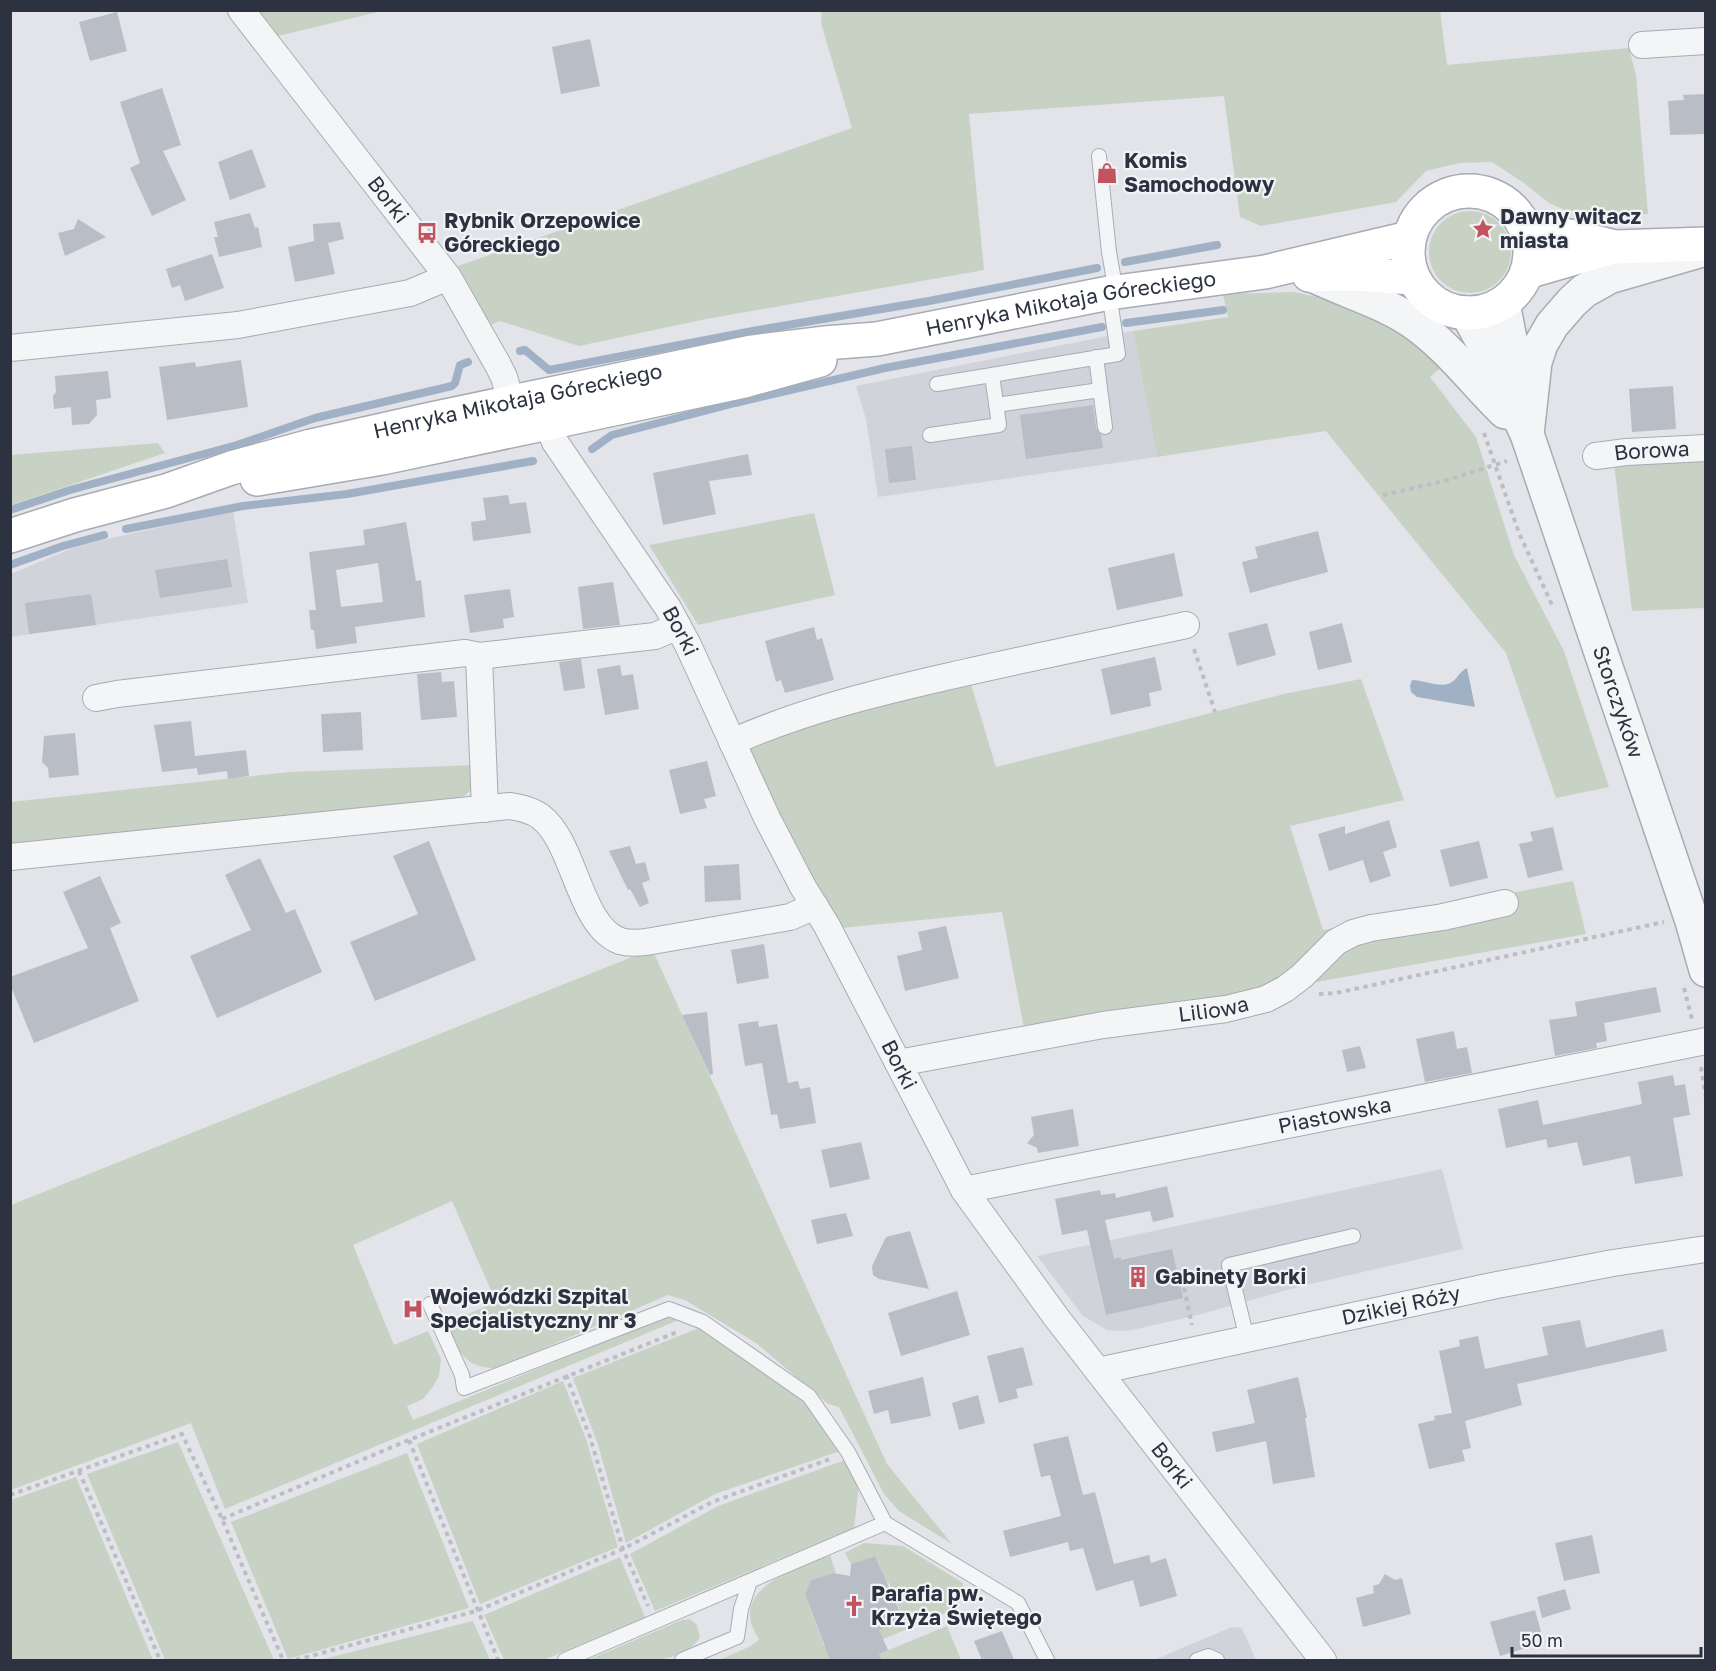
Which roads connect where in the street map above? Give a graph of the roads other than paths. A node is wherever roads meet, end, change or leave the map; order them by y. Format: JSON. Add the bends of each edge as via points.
{"nodes":[{"id":1,"x":241,"y":10,"type":"edge"},
{"id":2,"x":1706,"y":41,"type":"edge"},
{"id":3,"x":1642,"y":45,"type":"dead end"},
{"id":4,"x":1100,"y":156,"type":"dead end"},
{"id":5,"x":1526,"y":230,"type":"junction"},
{"id":6,"x":1409,"y":238,"type":"junction"},
{"id":7,"x":1706,"y":244,"type":"edge"},
{"id":8,"x":1615,"y":247,"type":"junction"},
{"id":9,"x":1706,"y":249,"type":"edge"},
{"id":10,"x":1527,"y":272,"type":"junction"},
{"id":11,"x":1265,"y":273,"type":"junction"},
{"id":12,"x":1312,"y":275,"type":"junction"},
{"id":13,"x":447,"y":277,"type":"junction"},
{"id":14,"x":1413,"y":278,"type":"junction"},
{"id":15,"x":1112,"y":292,"type":"junction"},
{"id":16,"x":1503,"y":303,"type":"junction"},
{"id":17,"x":1467,"y":313,"type":"junction"},
{"id":18,"x":10,"y":348,"type":"edge"},
{"id":19,"x":1096,"y":357,"type":"junction"},
{"id":20,"x":992,"y":375,"type":"junction"},
{"id":21,"x":937,"y":384,"type":"dead end"},
{"id":22,"x":1100,"y":390,"type":"junction"},
{"id":23,"x":996,"y":405,"type":"junction"},
{"id":24,"x":530,"y":413,"type":"junction"},
{"id":25,"x":1105,"y":427,"type":"dead end"},
{"id":26,"x":1527,"y":434,"type":"junction"},
{"id":27,"x":930,"y":435,"type":"dead end"},
{"id":28,"x":1706,"y":448,"type":"edge"},
{"id":29,"x":1596,"y":456,"type":"dead end"},
{"id":30,"x":10,"y":536,"type":"edge"},
{"id":31,"x":1186,"y":625,"type":"road end"},
{"id":32,"x":678,"y":626,"type":"junction"},
{"id":33,"x":479,"y":656,"type":"junction"},
{"id":34,"x":96,"y":698,"type":"dead end"},
{"id":35,"x":732,"y":742,"type":"junction"},
{"id":36,"x":485,"y":808,"type":"junction"},
{"id":37,"x":10,"y":857,"type":"edge"},
{"id":38,"x":1505,"y":903,"type":"dead end"},
{"id":39,"x":815,"y":906,"type":"junction"},
{"id":40,"x":1682,"y":923,"type":"edge"},
{"id":41,"x":1694,"y":976,"type":"edge"},
{"id":42,"x":1701,"y":1042,"type":"edge"},
{"id":43,"x":898,"y":1063,"type":"junction"},
{"id":44,"x":964,"y":1190,"type":"junction"},
{"id":45,"x":1353,"y":1236,"type":"dead end"},
{"id":46,"x":1706,"y":1249,"type":"edge"},
{"id":47,"x":430,"y":1304,"type":"dead end"},
{"id":48,"x":1247,"y":1339,"type":"junction"},
{"id":49,"x":1098,"y":1371,"type":"junction"},
{"id":50,"x":885,"y":1523,"type":"junction"},
{"id":51,"x":750,"y":1581,"type":"junction"},
{"id":52,"x":565,"y":1660,"type":"edge"},
{"id":53,"x":682,"y":1660,"type":"edge"},
{"id":54,"x":1047,"y":1660,"type":"edge"},
{"id":55,"x":1197,"y":1660,"type":"edge"},
{"id":56,"x":1217,"y":1660,"type":"edge"},
{"id":57,"x":1323,"y":1660,"type":"edge"}],
"edges":[{"from":1,"to":13,"type":"street","name":"Borki"},
{"from":2,"to":3,"type":"street"},
{"from":4,"to":15,"type":"lane"},
{"from":5,"to":6,"type":"main road","via":[[1514,210],[1495,196],[1461,190],[1429,205],[1414,223]]},
{"from":5,"to":8,"type":"main road"},
{"from":5,"to":10,"type":"main road","via":[[1530,247]]},
{"from":6,"to":11,"type":"main road","name":"Henryka Mikołaja Góreckiego"},
{"from":6,"to":14,"type":"main road","via":[[1407,258]]},
{"from":7,"to":8,"type":"main road"},
{"from":8,"to":10,"type":"main road"},
{"from":9,"to":26,"type":"street","via":[[1609,277],[1572,302],[1541,344],[1535,362]]},
{"from":10,"to":16,"type":"main road","via":[[1518,289]]},
{"from":11,"to":12,"type":"main road","name":"Henryka Mikołaja Góreckiego"},
{"from":11,"to":15,"type":"main road","name":"Henryka Mikołaja Góreckiego"},
{"from":12,"to":14,"type":"main road","name":"Henryka Mikołaja Góreckiego"},
{"from":12,"to":26,"type":"street","via":[[1371,299],[1414,323],[1463,365]]},
{"from":13,"to":18,"type":"street","via":[[410,293],[238,325]]},
{"from":13,"to":24,"type":"street","name":"Borki","via":[[504,377]]},
{"from":14,"to":17,"type":"main road","via":[[1434,302]]},
{"from":15,"to":19,"type":"lane","via":[[1118,354]]},
{"from":15,"to":24,"type":"main road","name":"Henryka Mikołaja Góreckiego","via":[[877,339],[744,381]]},
{"from":16,"to":17,"type":"main road"},
{"from":16,"to":26,"type":"street","name":"Storczyków"},
{"from":17,"to":26,"type":"street","name":"Storczyków"},
{"from":19,"to":20,"type":"lane"},
{"from":19,"to":22,"type":"lane"},
{"from":20,"to":21,"type":"lane"},
{"from":20,"to":23,"type":"lane"},
{"from":22,"to":23,"type":"lane"},
{"from":22,"to":25,"type":"lane"},
{"from":23,"to":27,"type":"lane","via":[[999,425]]},
{"from":24,"to":30,"type":"main road","name":"Henryka Mikołaja Góreckiego","via":[[325,469],[166,491]]},
{"from":24,"to":32,"type":"street","name":"Borki","via":[[557,446]]},
{"from":26,"to":40,"type":"street","name":"Storczyków"},
{"from":28,"to":29,"type":"street","name":"Borowa"},
{"from":31,"to":35,"type":"street","via":[[827,706],[771,724]]},
{"from":32,"to":33,"type":"street","via":[[655,636]]},
{"from":32,"to":35,"type":"street","name":"Borki"},
{"from":33,"to":34,"type":"street","via":[[465,653],[336,667]]},
{"from":33,"to":36,"type":"street"},
{"from":35,"to":39,"type":"street","name":"Borki","via":[[767,819]]},
{"from":36,"to":37,"type":"street"},
{"from":36,"to":39,"type":"street","via":[[520,807],[543,818],[560,843],[594,916],[608,934],[621,941],[640,943],[790,918]]},
{"from":38,"to":43,"type":"street","name":"Liliowa","via":[[1353,933],[1336,942],[1285,989],[1266,999],[1226,1010],[1103,1025]]},
{"from":39,"to":43,"type":"street","name":"Borki"},
{"from":40,"to":41,"type":"street","name":"Storczyków"},
{"from":42,"to":44,"type":"street","name":"Piastowska"},
{"from":43,"to":44,"type":"street","name":"Borki"},
{"from":44,"to":49,"type":"street","name":"Borki"},
{"from":45,"to":48,"type":"lane","via":[[1229,1265]]},
{"from":46,"to":48,"type":"street","name":"Dzikiej Róży","via":[[1602,1265]]},
{"from":47,"to":50,"type":"lane","via":[[462,1375],[464,1388],[669,1308],[703,1322],[809,1396],[848,1452]]},
{"from":48,"to":49,"type":"street","name":"Dzikiej Róży"},
{"from":49,"to":57,"type":"street","name":"Borki"},
{"from":50,"to":51,"type":"lane"},
{"from":50,"to":54,"type":"lane","via":[[1018,1604]]},
{"from":51,"to":52,"type":"lane"},
{"from":51,"to":53,"type":"lane","via":[[737,1636]]},
{"from":55,"to":56,"type":"lane","via":[[1208,1656]]}]}
